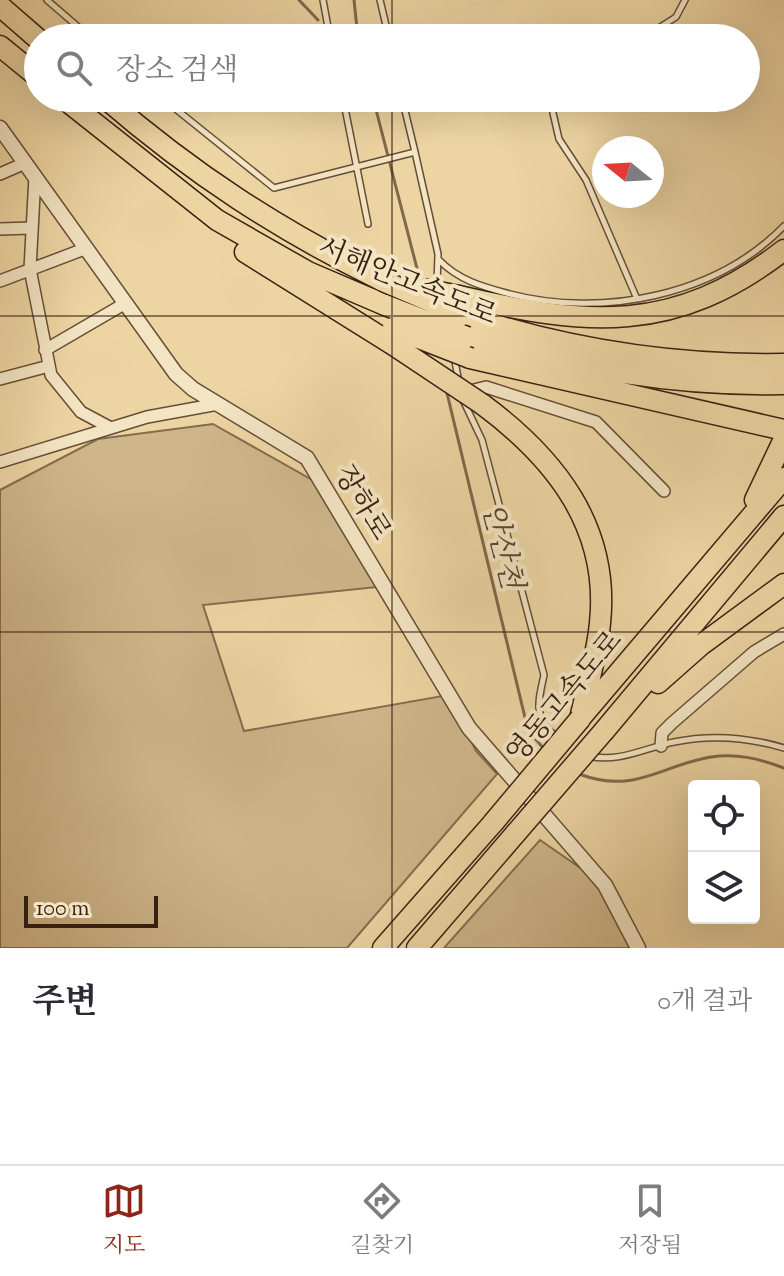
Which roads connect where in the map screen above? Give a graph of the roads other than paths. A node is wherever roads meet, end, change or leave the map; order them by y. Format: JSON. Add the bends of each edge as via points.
{"nodes":[{"id":1,"x":47,"y":0,"type":"edge"},
{"id":2,"x":323,"y":0,"type":"edge"},
{"id":3,"x":380,"y":0,"type":"edge"},
{"id":4,"x":685,"y":0,"type":"edge"},
{"id":5,"x":0,"y":6,"type":"edge"},
{"id":6,"x":75,"y":24,"type":"edge"},
{"id":7,"x":327,"y":24,"type":"edge"},
{"id":8,"x":386,"y":24,"type":"edge"},
{"id":9,"x":667,"y":24,"type":"edge"},
{"id":10,"x":24,"y":27,"type":"edge"},
{"id":11,"x":0,"y":46,"type":"edge"},
{"id":12,"x":24,"y":66,"type":"edge"},
{"id":13,"x":80,"y":112,"type":"edge"},
{"id":14,"x":122,"y":112,"type":"edge"},
{"id":15,"x":179,"y":112,"type":"edge"},
{"id":16,"x":346,"y":112,"type":"edge"},
{"id":17,"x":406,"y":112,"type":"edge"},
{"id":18,"x":553,"y":113,"type":"dead end"},
{"id":19,"x":0,"y":128,"type":"edge"},
{"id":20,"x":414,"y":152,"type":"junction"},
{"id":21,"x":358,"y":165,"type":"junction"},
{"id":22,"x":30,"y":169,"type":"junction"},
{"id":23,"x":0,"y":174,"type":"edge"},
{"id":24,"x":200,"y":216,"type":"junction"},
{"id":25,"x":368,"y":224,"type":"dead end"},
{"id":26,"x":784,"y":226,"type":"edge"},
{"id":27,"x":31,"y":228,"type":"junction"},
{"id":28,"x":0,"y":229,"type":"edge"},
{"id":29,"x":87,"y":248,"type":"junction"},
{"id":30,"x":784,"y":250,"type":"edge"},
{"id":31,"x":438,"y":260,"type":"junction"},
{"id":32,"x":30,"y":269,"type":"junction"},
{"id":33,"x":0,"y":281,"type":"edge"},
{"id":34,"x":637,"y":299,"type":"junction"},
{"id":35,"x":124,"y":304,"type":"junction"},
{"id":36,"x":461,"y":305,"type":"junction"},
{"id":37,"x":392,"y":336,"type":"junction"},
{"id":38,"x":45,"y":350,"type":"junction"},
{"id":39,"x":784,"y":364,"type":"edge"},
{"id":40,"x":49,"y":366,"type":"junction"},
{"id":41,"x":0,"y":379,"type":"edge"},
{"id":42,"x":784,"y":384,"type":"edge"},
{"id":43,"x":462,"y":393,"type":"junction"},
{"id":44,"x":218,"y":404,"type":"junction"},
{"id":45,"x":111,"y":428,"type":"junction"},
{"id":46,"x":783,"y":439,"type":"edge"},
{"id":47,"x":0,"y":462,"type":"edge"},
{"id":48,"x":784,"y":478,"type":"edge"},
{"id":49,"x":664,"y":491,"type":"dead end"},
{"id":50,"x":784,"y":516,"type":"edge"},
{"id":51,"x":724,"y":547,"type":"junction"},
{"id":52,"x":784,"y":584,"type":"edge"},
{"id":53,"x":784,"y":634,"type":"edge"},
{"id":54,"x":580,"y":719,"type":"junction"},
{"id":55,"x":604,"y":731,"type":"junction"},
{"id":56,"x":566,"y":744,"type":"dead end"},
{"id":57,"x":661,"y":746,"type":"junction"},
{"id":58,"x":784,"y":748,"type":"edge"},
{"id":59,"x":576,"y":751,"type":"dead end"},
{"id":60,"x":383,"y":948,"type":"edge"},
{"id":61,"x":417,"y":948,"type":"edge"},
{"id":62,"x":638,"y":948,"type":"edge"}],
"edges":[{"from":1,"to":6,"type":"lane"},
{"from":2,"to":7,"type":"lane"},
{"from":3,"to":8,"type":"lane"},
{"from":4,"to":9,"type":"lane"},
{"from":5,"to":10,"type":"highway"},
{"from":11,"to":12,"type":"highway"},
{"from":13,"to":24,"type":"highway"},
{"from":14,"to":36,"type":"highway","name":"서해안고속도로","bridge":true,"via":[[221,191],[306,243],[383,281]]},
{"from":15,"to":21,"type":"lane","via":[[274,188]]},
{"from":16,"to":21,"type":"lane"},
{"from":17,"to":20,"type":"lane"},
{"from":18,"to":34,"type":"lane","via":[[559,139],[586,180]]},
{"from":19,"to":22,"type":"street","name":"장하로"},
{"from":20,"to":21,"type":"lane"},
{"from":20,"to":31,"type":"lane"},
{"from":21,"to":25,"type":"lane"},
{"from":22,"to":23,"type":"street"},
{"from":22,"to":27,"type":"street"},
{"from":22,"to":29,"type":"street","name":"장하로"},
{"from":24,"to":37,"type":"highway"},
{"from":24,"to":42,"type":"highway","name":"서해안고속도로","bridge":true,"via":[[385,305],[467,337],[563,365],[709,384]]},
{"from":26,"to":34,"type":"lane","via":[[717,272]]},
{"from":27,"to":28,"type":"street"},
{"from":27,"to":32,"type":"street"},
{"from":29,"to":32,"type":"street"},
{"from":29,"to":35,"type":"street","name":"장하로"},
{"from":30,"to":36,"type":"highway","via":[[719,294],[628,317],[579,318]]},
{"from":31,"to":34,"type":"lane","via":[[466,280],[531,299],[582,304]]},
{"from":31,"to":43,"type":"lane","via":[[440,301]]},
{"from":32,"to":33,"type":"street"},
{"from":32,"to":38,"type":"street"},
{"from":35,"to":38,"type":"street"},
{"from":35,"to":44,"type":"street","name":"장하로","via":[[176,374]]},
{"from":36,"to":39,"type":"highway","name":"서해안고속도로","via":[[521,334],[634,357],[712,365]]},
{"from":37,"to":46,"type":"highway","bridge":true},
{"from":37,"to":54,"type":"highway","bridge":true,"via":[[528,441],[562,478],[587,523],[595,550],[600,623]]},
{"from":38,"to":40,"type":"street"},
{"from":40,"to":41,"type":"street"},
{"from":40,"to":45,"type":"street","via":[[81,412]]},
{"from":43,"to":49,"type":"street","via":[[486,387],[596,422]]},
{"from":43,"to":56,"type":"lane","via":[[482,440],[544,675],[538,714]]},
{"from":44,"to":45,"type":"street"},
{"from":44,"to":62,"type":"street","name":"장하로","via":[[307,458],[469,728],[605,885]]},
{"from":45,"to":47,"type":"street"},
{"from":46,"to":51,"type":"highway","via":[[759,494]]},
{"from":48,"to":51,"type":"highway","name":"영동고속도로"},
{"from":50,"to":55,"type":"highway","name":"영동고속도로"},
{"from":51,"to":54,"type":"highway","name":"영동고속도로"},
{"from":52,"to":55,"type":"highway","via":[[701,645]]},
{"from":53,"to":57,"type":"street","via":[[754,652],[672,723],[662,733]]},
{"from":54,"to":60,"type":"highway","name":"영동고속도로","bridge":true},
{"from":55,"to":61,"type":"highway","name":"영동고속도로","bridge":true},
{"from":57,"to":58,"type":"lane","via":[[729,736]]},
{"from":57,"to":59,"type":"lane","via":[[606,759]]}]}
